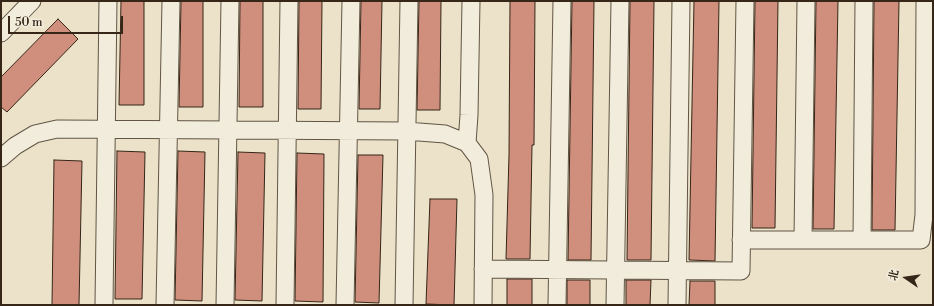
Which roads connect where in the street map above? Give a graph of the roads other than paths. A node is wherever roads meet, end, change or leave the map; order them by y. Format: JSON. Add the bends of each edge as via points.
{"nodes":[{"id":1,"x":32,"y":1,"type":"edge"},
{"id":2,"x":108,"y":1,"type":"edge"},
{"id":3,"x":171,"y":1,"type":"edge"},
{"id":4,"x":230,"y":1,"type":"edge"},
{"id":5,"x":289,"y":1,"type":"edge"},
{"id":6,"x":351,"y":1,"type":"edge"},
{"id":7,"x":408,"y":1,"type":"edge"},
{"id":8,"x":471,"y":1,"type":"edge"},
{"id":9,"x":562,"y":1,"type":"edge"},
{"id":10,"x":620,"y":1,"type":"edge"},
{"id":11,"x":681,"y":1,"type":"edge"},
{"id":12,"x":745,"y":1,"type":"edge"},
{"id":13,"x":806,"y":1,"type":"edge"},
{"id":14,"x":864,"y":1,"type":"edge"},
{"id":15,"x":925,"y":1,"type":"edge"},
{"id":16,"x":1,"y":32,"type":"edge"},
{"id":17,"x":106,"y":129,"type":"junction"},
{"id":18,"x":168,"y":130,"type":"junction"},
{"id":19,"x":228,"y":130,"type":"junction"},
{"id":20,"x":287,"y":130,"type":"junction"},
{"id":21,"x":348,"y":131,"type":"junction"},
{"id":22,"x":406,"y":131,"type":"junction"},
{"id":23,"x":467,"y":143,"type":"junction"},
{"id":24,"x":1,"y":158,"type":"edge"},
{"id":25,"x":741,"y":240,"type":"junction"},
{"id":26,"x":803,"y":240,"type":"junction"},
{"id":27,"x":862,"y":240,"type":"junction"},
{"id":28,"x":483,"y":268,"type":"junction"},
{"id":29,"x":558,"y":270,"type":"junction"},
{"id":30,"x":616,"y":270,"type":"junction"},
{"id":31,"x":677,"y":271,"type":"junction"},
{"id":32,"x":104,"y":305,"type":"edge"},
{"id":33,"x":165,"y":305,"type":"edge"},
{"id":34,"x":225,"y":305,"type":"edge"},
{"id":35,"x":285,"y":305,"type":"edge"},
{"id":36,"x":345,"y":305,"type":"edge"},
{"id":37,"x":404,"y":305,"type":"edge"},
{"id":38,"x":482,"y":305,"type":"edge"},
{"id":39,"x":557,"y":305,"type":"edge"},
{"id":40,"x":615,"y":305,"type":"edge"},
{"id":41,"x":677,"y":305,"type":"edge"}],
"edges":[{"from":1,"to":16,"type":"street"},
{"from":2,"to":17,"type":"street"},
{"from":3,"to":18,"type":"street"},
{"from":4,"to":19,"type":"street"},
{"from":5,"to":20,"type":"street"},
{"from":6,"to":21,"type":"street"},
{"from":7,"to":22,"type":"street"},
{"from":8,"to":23,"type":"street"},
{"from":9,"to":29,"type":"street"},
{"from":10,"to":30,"type":"street"},
{"from":11,"to":31,"type":"street"},
{"from":12,"to":25,"type":"street"},
{"from":13,"to":26,"type":"street"},
{"from":14,"to":27,"type":"street"},
{"from":15,"to":27,"type":"street","via":[[924,215],[921,240]]},
{"from":17,"to":18,"type":"street"},
{"from":17,"to":24,"type":"street","via":[[57,128],[35,134]]},
{"from":17,"to":32,"type":"street"},
{"from":18,"to":19,"type":"street"},
{"from":18,"to":33,"type":"street"},
{"from":19,"to":20,"type":"street"},
{"from":19,"to":34,"type":"street"},
{"from":20,"to":21,"type":"street"},
{"from":20,"to":35,"type":"street"},
{"from":21,"to":22,"type":"street"},
{"from":21,"to":36,"type":"street"},
{"from":22,"to":23,"type":"street","via":[[445,134]]},
{"from":22,"to":37,"type":"street"},
{"from":23,"to":28,"type":"street","via":[[479,159],[484,195]]},
{"from":25,"to":26,"type":"street"},
{"from":25,"to":31,"type":"street","via":[[741,271]]},
{"from":26,"to":27,"type":"street"},
{"from":28,"to":29,"type":"street"},
{"from":28,"to":38,"type":"street"},
{"from":29,"to":30,"type":"street"},
{"from":29,"to":39,"type":"street"},
{"from":30,"to":31,"type":"street"},
{"from":30,"to":40,"type":"street"},
{"from":31,"to":41,"type":"street"}]}
